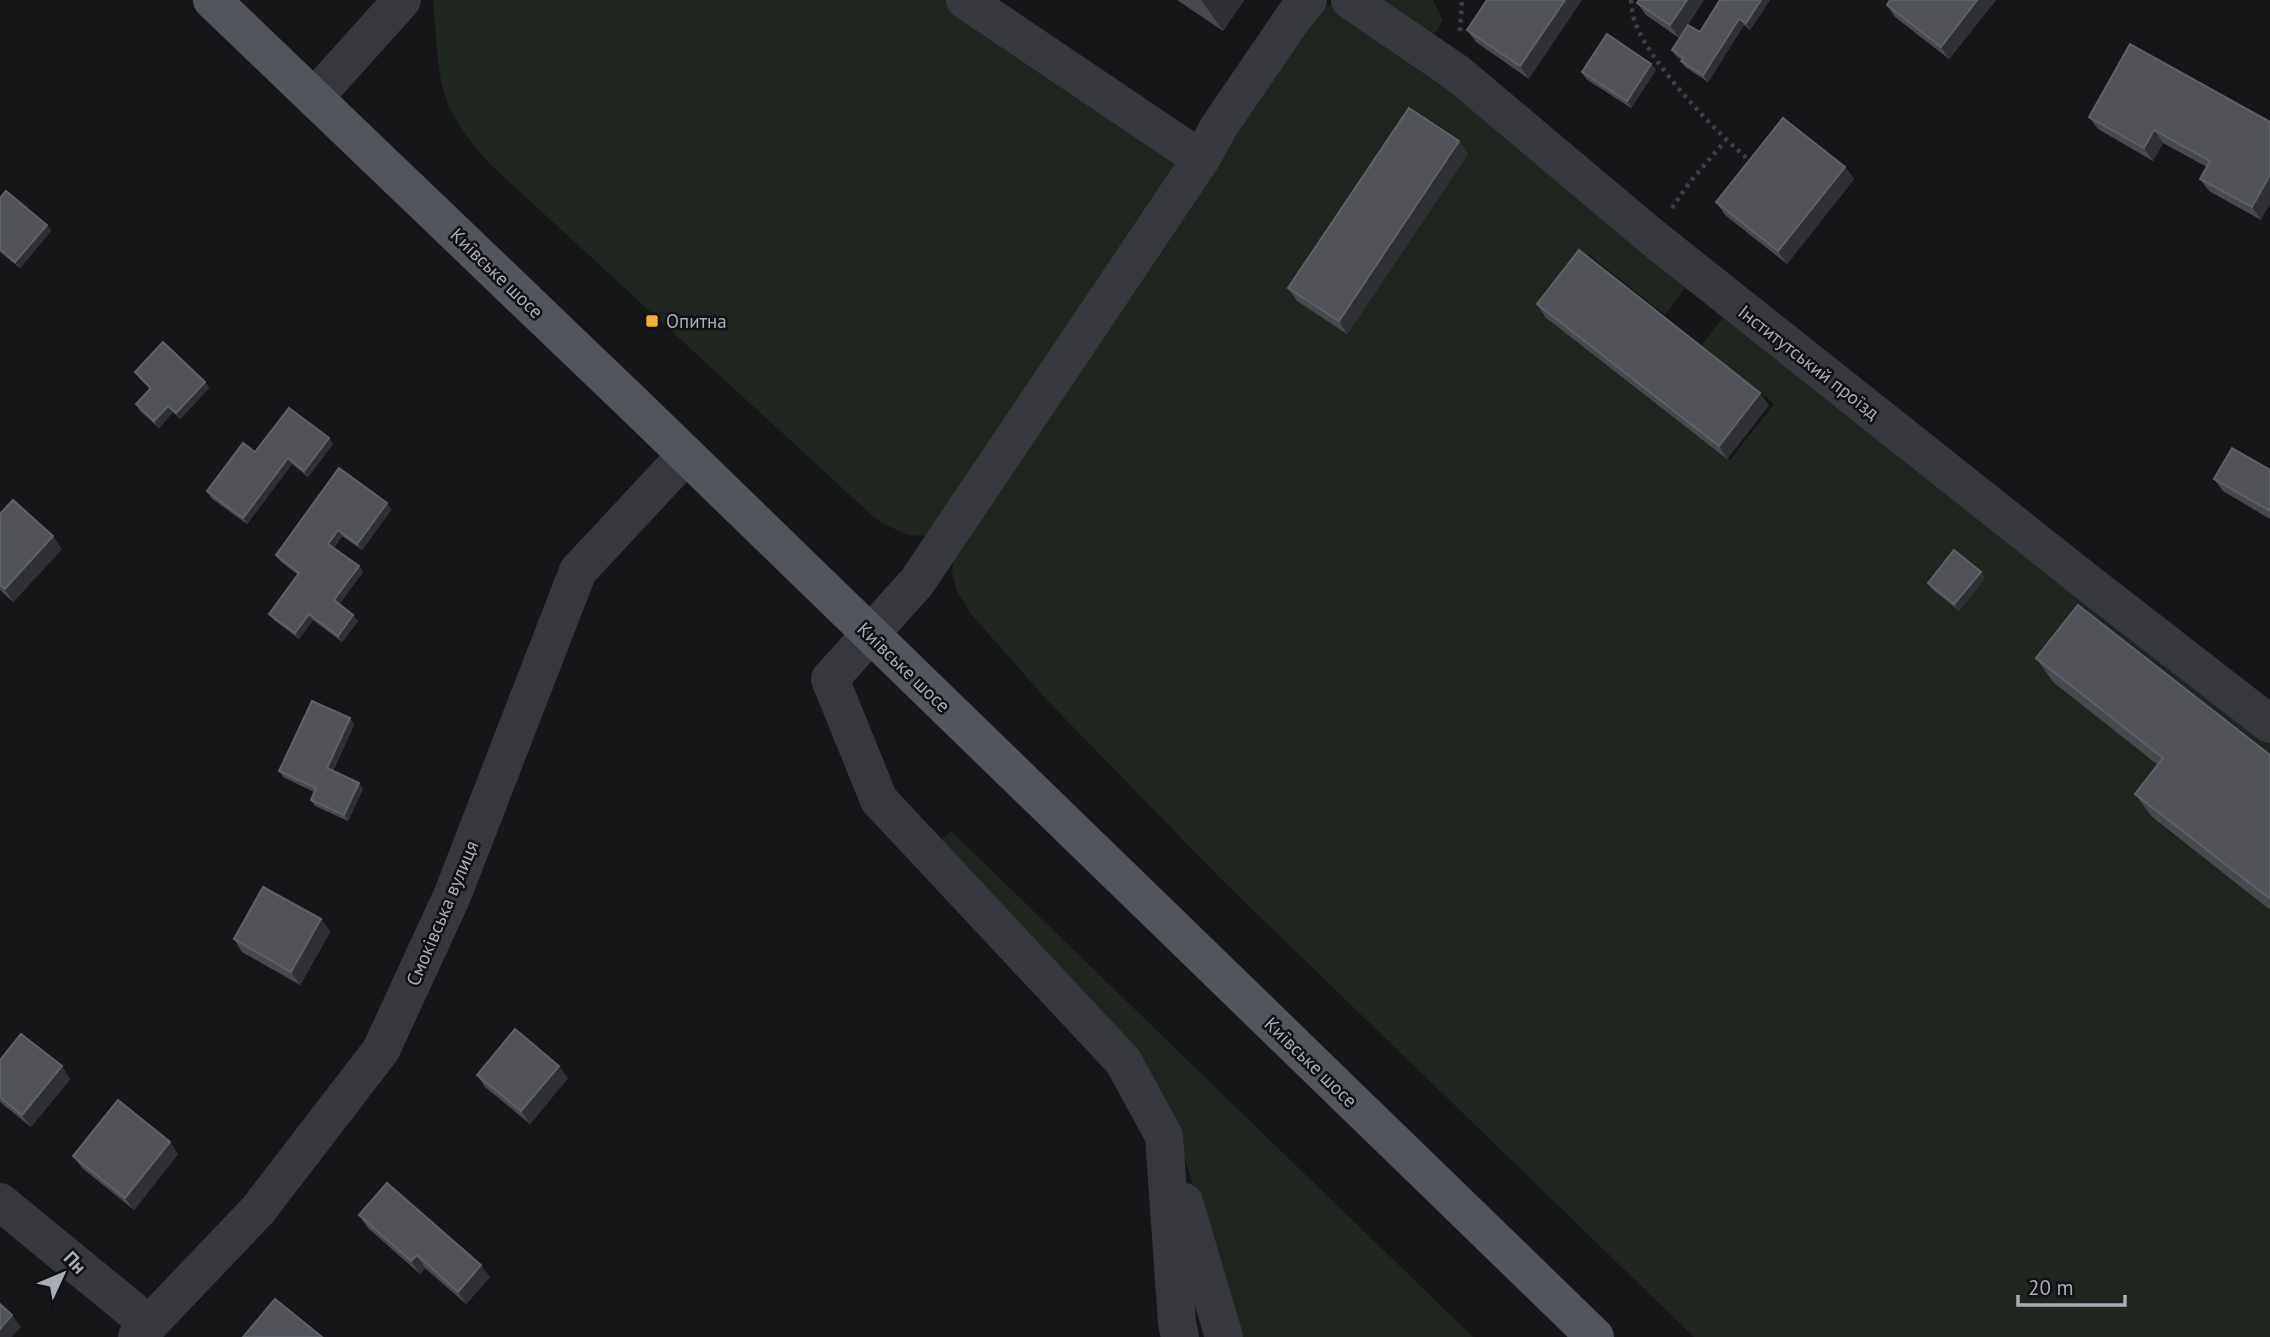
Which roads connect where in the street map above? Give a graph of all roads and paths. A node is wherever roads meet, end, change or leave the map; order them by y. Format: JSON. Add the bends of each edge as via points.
{"nodes":[{"id":1,"x":212,"y":0,"type":"edge"},
{"id":2,"x":402,"y":0,"type":"edge"},
{"id":3,"x":1308,"y":0,"type":"edge"},
{"id":4,"x":1350,"y":0,"type":"edge"},
{"id":5,"x":1631,"y":0,"type":"edge"},
{"id":6,"x":971,"y":2,"type":"edge"},
{"id":7,"x":314,"y":98,"type":"junction"},
{"id":8,"x":1726,"y":141,"type":"junction"},
{"id":9,"x":1201,"y":159,"type":"junction"},
{"id":10,"x":1761,"y":170,"type":"edge"},
{"id":11,"x":1652,"y":237,"type":"junction"},
{"id":12,"x":686,"y":455,"type":"junction"},
{"id":13,"x":870,"y":634,"type":"junction"},
{"id":14,"x":2270,"y":724,"type":"edge"},
{"id":15,"x":1164,"y":1136,"type":"junction"},
{"id":16,"x":0,"y":1202,"type":"edge"},
{"id":17,"x":143,"y":1331,"type":"edge"},
{"id":18,"x":1180,"y":1337,"type":"edge"},
{"id":19,"x":1205,"y":1337,"type":"edge"},
{"id":20,"x":1224,"y":1337,"type":"edge"},
{"id":21,"x":1595,"y":1337,"type":"edge"}],
"edges":[{"from":1,"to":7,"type":"main road","name":"Київське шосе"},
{"from":2,"to":7,"type":"street"},
{"from":3,"to":9,"type":"street"},
{"from":4,"to":11,"type":"street","name":"Інститутський проїзд","via":[[1457,73]]},
{"from":5,"to":8,"type":"path","via":[[1635,22],[1657,60]]},
{"from":6,"to":9,"type":"street"},
{"from":7,"to":12,"type":"main road","name":"Київське шосе"},
{"from":8,"to":10,"type":"path"},
{"from":8,"to":11,"type":"path","via":[[1689,183]]},
{"from":9,"to":13,"type":"street","via":[[916,582]]},
{"from":11,"to":14,"type":"street","name":"Інститутський проїзд"},
{"from":12,"to":13,"type":"main road","name":"Київське шосе"},
{"from":12,"to":17,"type":"street","name":"Смоківська вулиця","via":[[578,571],[452,896],[382,1050],[258,1210]]},
{"from":13,"to":15,"type":"street","via":[[830,679],[879,800],[1123,1061]]},
{"from":13,"to":21,"type":"main road","name":"Київське шосе"},
{"from":15,"to":18,"type":"street"},
{"from":15,"to":19,"type":"street"},
{"from":15,"to":20,"type":"street"},
{"from":16,"to":17,"type":"street"}]}
